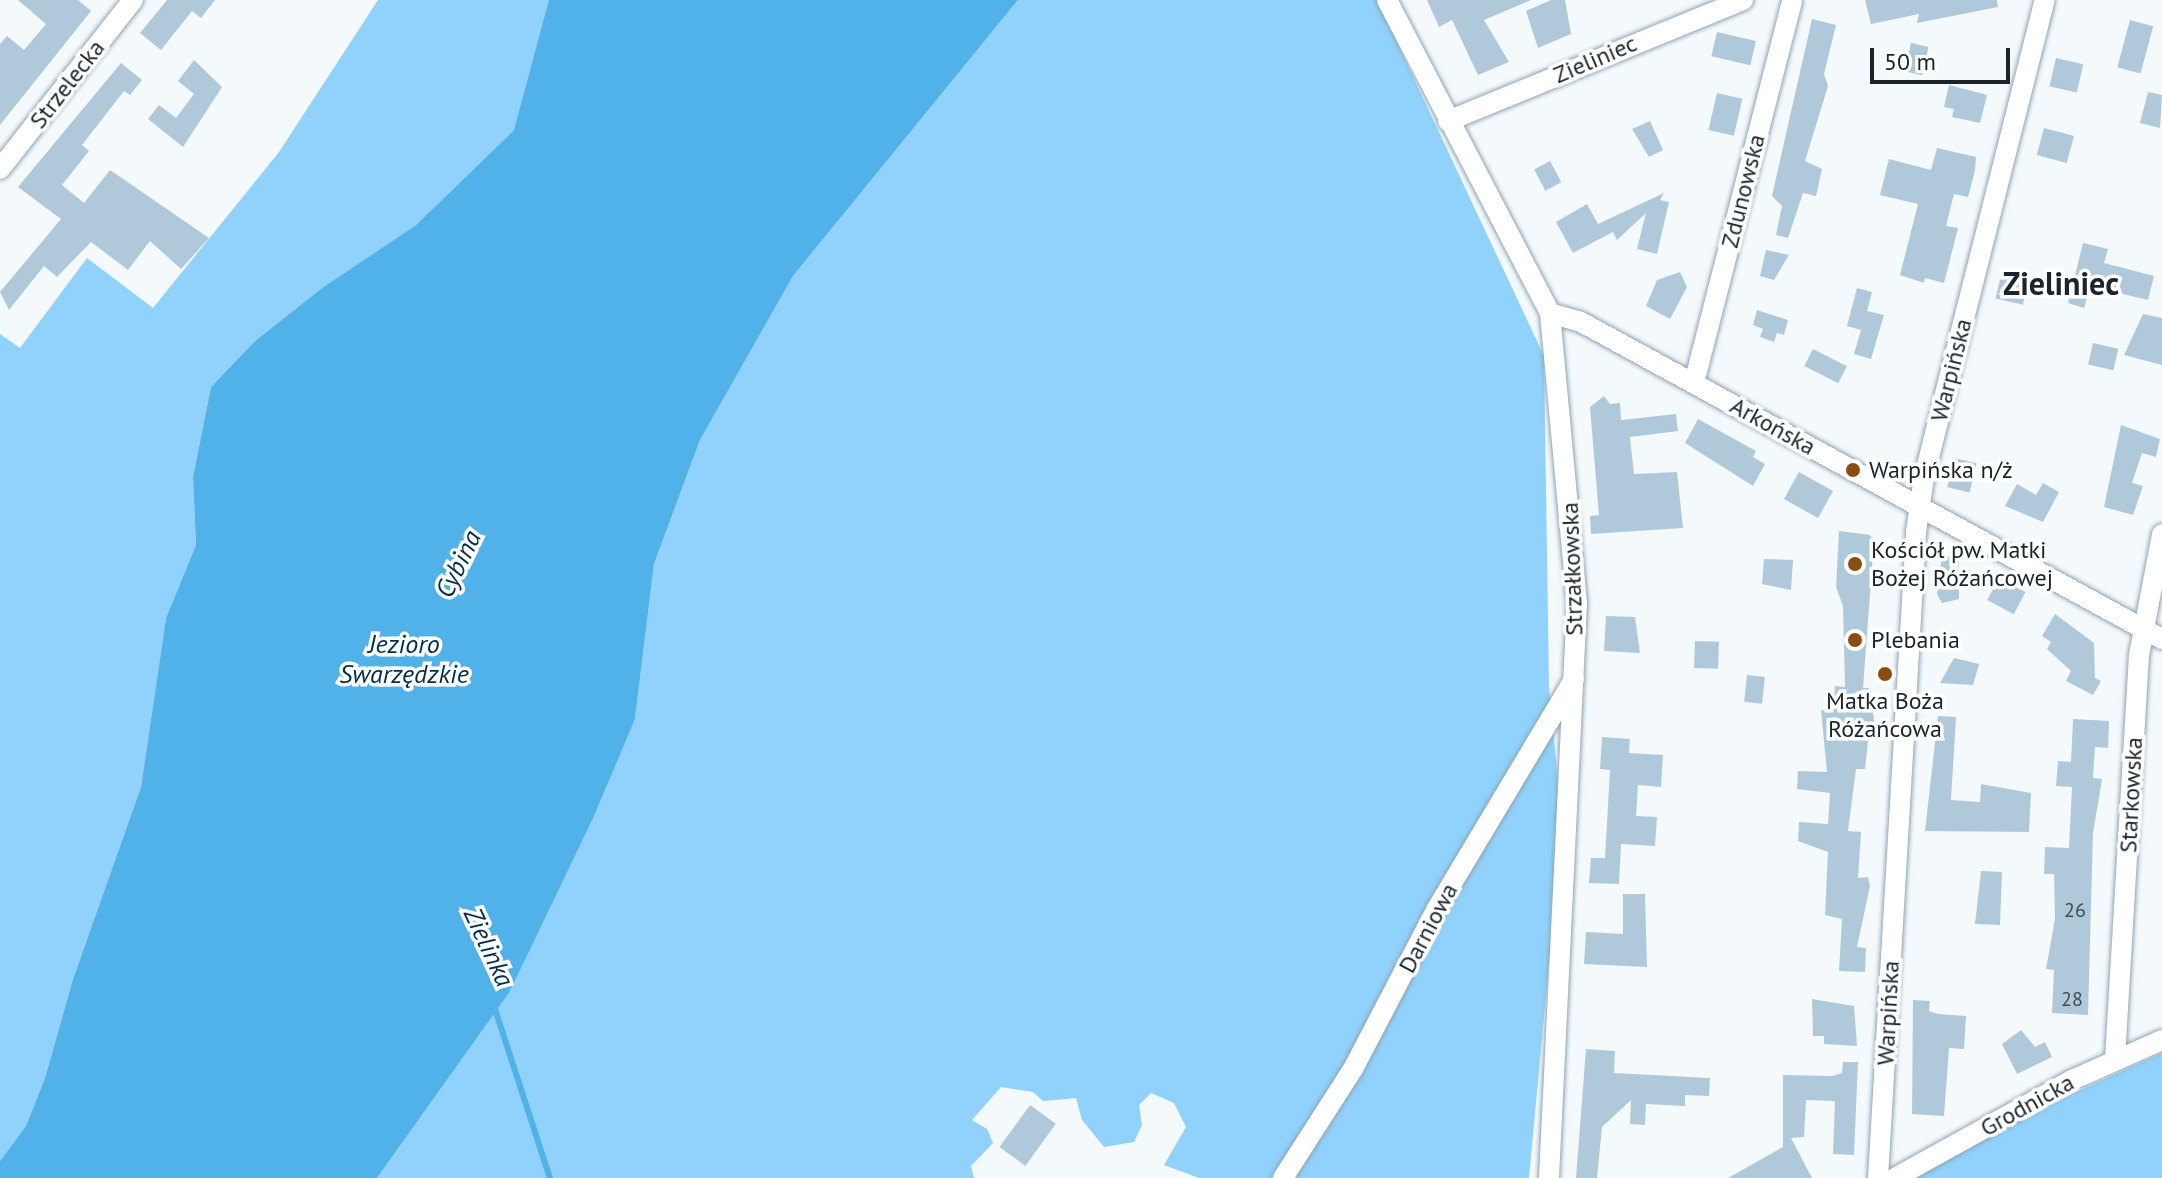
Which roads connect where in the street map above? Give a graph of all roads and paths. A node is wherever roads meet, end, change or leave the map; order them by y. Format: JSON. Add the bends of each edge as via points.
{"nodes":[{"id":1,"x":133,"y":0,"type":"edge"},
{"id":2,"x":1387,"y":0,"type":"edge"},
{"id":3,"x":1743,"y":0,"type":"edge"},
{"id":4,"x":1792,"y":0,"type":"edge"},
{"id":5,"x":2045,"y":0,"type":"edge"},
{"id":6,"x":1448,"y":121,"type":"junction"},
{"id":7,"x":0,"y":169,"type":"edge"},
{"id":8,"x":1550,"y":313,"type":"junction"},
{"id":9,"x":1694,"y":383,"type":"junction"},
{"id":10,"x":1920,"y":506,"type":"junction"},
{"id":11,"x":2162,"y":534,"type":"edge"},
{"id":12,"x":2142,"y":629,"type":"junction"},
{"id":13,"x":2162,"y":639,"type":"edge"},
{"id":14,"x":1574,"y":679,"type":"junction"},
{"id":15,"x":2162,"y":1040,"type":"edge"},
{"id":16,"x":2115,"y":1059,"type":"junction"},
{"id":17,"x":1283,"y":1178,"type":"edge"},
{"id":18,"x":1549,"y":1178,"type":"edge"},
{"id":19,"x":1878,"y":1178,"type":"edge"},
{"id":20,"x":1895,"y":1178,"type":"edge"}],
"edges":[{"from":1,"to":7,"type":"street","name":"Strzelecka"},
{"from":2,"to":6,"type":"street","name":"Strzałkowska"},
{"from":3,"to":6,"type":"street","name":"Zieliniec"},
{"from":4,"to":9,"type":"street","name":"Zdunowska"},
{"from":5,"to":10,"type":"street","name":"Warpińska"},
{"from":6,"to":8,"type":"street","name":"Strzałkowska"},
{"from":8,"to":9,"type":"street","name":"Arkońska","via":[[1581,322]]},
{"from":8,"to":14,"type":"street","name":"Strzałkowska","via":[[1573,524]]},
{"from":9,"to":10,"type":"street","name":"Arkońska"},
{"from":10,"to":12,"type":"street","name":"Arkońska"},
{"from":10,"to":19,"type":"street","name":"Warpińska"},
{"from":11,"to":12,"type":"street","name":"Starkowska"},
{"from":12,"to":13,"type":"street","name":"Arkońska"},
{"from":12,"to":16,"type":"street","name":"Starkowska"},
{"from":14,"to":17,"type":"street","name":"Darniowa","via":[[1436,910],[1353,1069]]},
{"from":14,"to":18,"type":"street","name":"Strzałkowska"},
{"from":15,"to":16,"type":"street","name":"Grodnicka"},
{"from":16,"to":20,"type":"street","name":"Grodnicka"}]}
